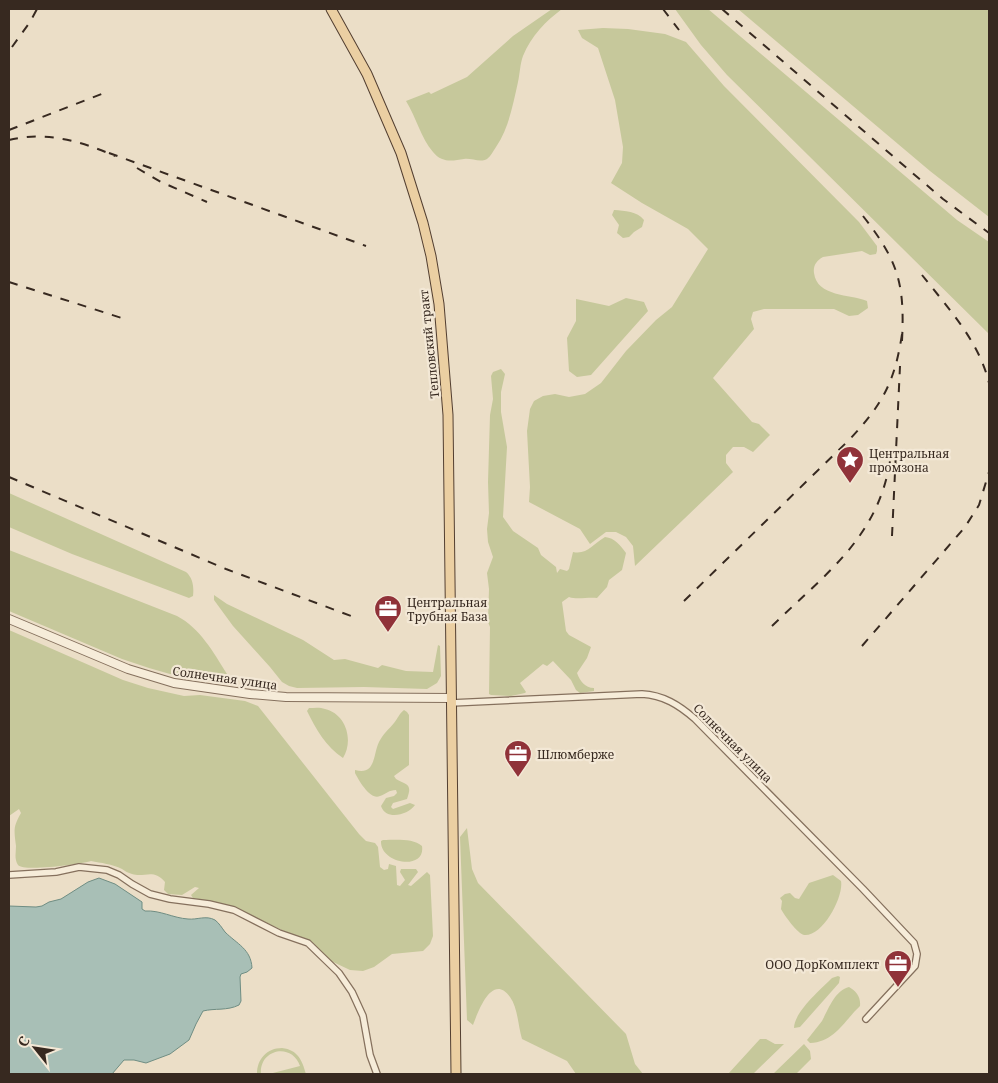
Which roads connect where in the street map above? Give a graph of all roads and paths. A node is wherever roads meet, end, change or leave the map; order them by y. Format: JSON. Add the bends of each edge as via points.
{"nodes":[{"id":1,"x":331,"y":9,"type":"edge"},
{"id":2,"x":9,"y":619,"type":"edge"},
{"id":3,"x":451,"y":700,"type":"junction"},
{"id":4,"x":9,"y":875,"type":"edge"},
{"id":5,"x":866,"y":1019,"type":"dead end"},
{"id":6,"x":377,"y":1074,"type":"edge"},
{"id":7,"x":456,"y":1074,"type":"edge"}],
"edges":[{"from":1,"to":3,"type":"main road","name":"Тепловский тракт","via":[[371,82],[401,153],[421,214],[434,270],[448,415]]},
{"from":2,"to":3,"type":"street","name":"Солнечная улица","via":[[128,669],[174,683],[286,697]]},
{"from":3,"to":5,"type":"street","name":"Солнечная улица","via":[[642,694],[669,700],[682,708],[911,940],[917,954],[915,966]]},
{"from":3,"to":7,"type":"main road","name":"Тепловский тракт"},
{"from":4,"to":6,"type":"street","via":[[79,868],[107,870],[150,894],[234,910],[279,933],[308,943],[339,973],[358,1004]]}]}
